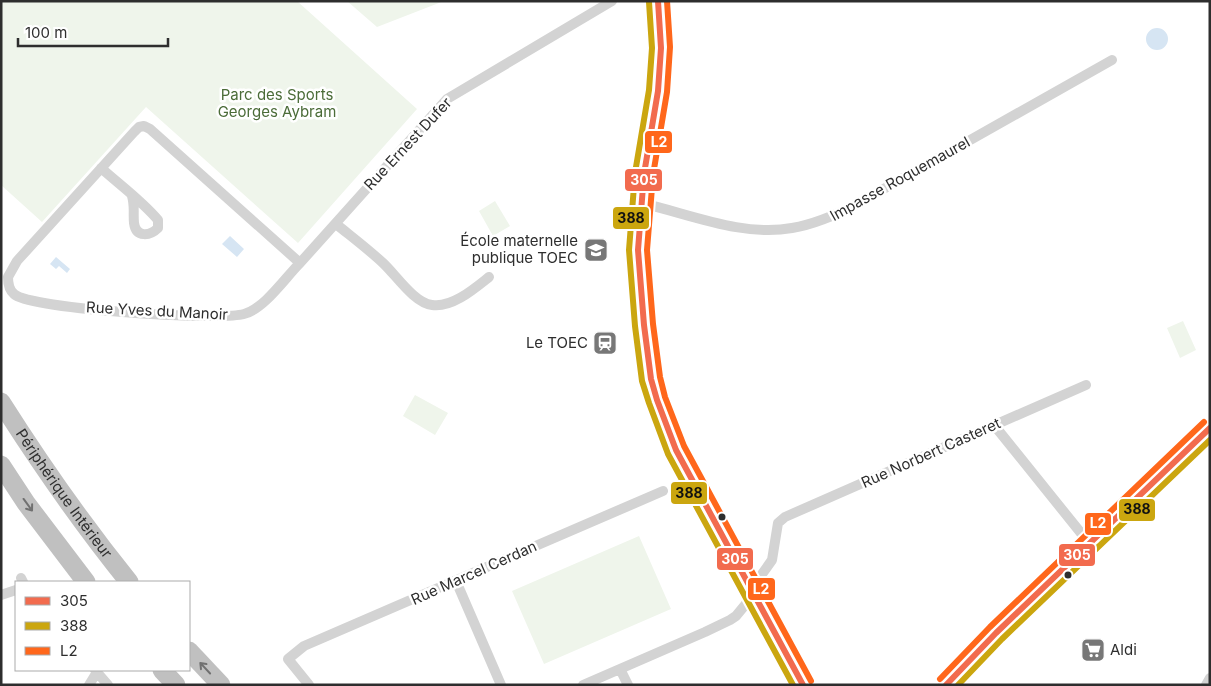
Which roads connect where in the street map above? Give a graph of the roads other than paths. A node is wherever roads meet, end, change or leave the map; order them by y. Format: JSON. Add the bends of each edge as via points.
{"nodes":[{"id":1,"x":612,"y":1,"type":"edge"},
{"id":2,"x":658,"y":1,"type":"edge"},
{"id":3,"x":1112,"y":60,"type":"dead end"},
{"id":4,"x":101,"y":168,"type":"junction"},
{"id":5,"x":132,"y":196,"type":"dead end"},
{"id":6,"x":641,"y":203,"type":"junction"},
{"id":7,"x":336,"y":224,"type":"junction"},
{"id":8,"x":300,"y":263,"type":"junction"},
{"id":9,"x":489,"y":277,"type":"dead end"},
{"id":10,"x":1086,"y":385,"type":"dead end"},
{"id":11,"x":1,"y":402,"type":"edge"},
{"id":12,"x":994,"y":425,"type":"junction"},
{"id":13,"x":1210,"y":428,"type":"edge"},
{"id":14,"x":1210,"y":438,"type":"edge"},
{"id":15,"x":1,"y":465,"type":"edge"},
{"id":16,"x":663,"y":491,"type":"dead end"},
{"id":17,"x":1091,"y":546,"type":"junction"},
{"id":18,"x":85,"y":581,"type":"edge"},
{"id":19,"x":128,"y":581,"type":"edge"},
{"id":20,"x":456,"y":581,"type":"junction"},
{"id":21,"x":15,"y":590,"type":"edge"},
{"id":22,"x":753,"y":592,"type":"junction"},
{"id":23,"x":1,"y":595,"type":"edge"},
{"id":24,"x":190,"y":652,"type":"edge"},
{"id":25,"x":620,"y":669,"type":"junction"},
{"id":26,"x":96,"y":671,"type":"edge"},
{"id":27,"x":163,"y":671,"type":"edge"},
{"id":28,"x":1210,"y":678,"type":"edge"},
{"id":29,"x":89,"y":685,"type":"edge"},
{"id":30,"x":108,"y":685,"type":"edge"},
{"id":31,"x":176,"y":685,"type":"edge"},
{"id":32,"x":221,"y":685,"type":"edge"},
{"id":33,"x":309,"y":685,"type":"edge"},
{"id":34,"x":502,"y":685,"type":"edge"},
{"id":35,"x":583,"y":685,"type":"edge"},
{"id":36,"x":628,"y":685,"type":"edge"},
{"id":37,"x":803,"y":685,"type":"edge"},
{"id":38,"x":946,"y":685,"type":"edge"},
{"id":39,"x":955,"y":685,"type":"edge"},
{"id":40,"x":1206,"y":685,"type":"edge"}],
"edges":[{"from":1,"to":7,"type":"street","name":"Rue Ernest Dufer","via":[[447,99]]},
{"from":2,"to":6,"type":"street","via":[[661,48],[658,91]]},
{"from":3,"to":6,"type":"street","name":"Impasse Roquemaurel","via":[[849,208],[808,225],[791,229],[747,228]]},
{"from":4,"to":5,"type":"street"},
{"from":4,"to":8,"type":"street","name":"Rue Yves du Manoir","via":[[139,127],[144,126]]},
{"from":4,"to":8,"type":"street","name":"Rue Yves du Manoir","via":[[17,261],[8,282],[14,294],[31,302],[135,313],[243,314],[256,310]]},
{"from":6,"to":22,"type":"street","via":[[640,288],[648,359],[657,400],[676,450]]},
{"from":7,"to":8,"type":"street","name":"Rue Ernest Dufer"},
{"from":7,"to":9,"type":"street","via":[[384,264],[416,298],[430,305],[448,304]]},
{"from":10,"to":12,"type":"street","name":"Rue Norbert Casteret"},
{"from":11,"to":19,"type":"highway","name":"Périphérique Intérieur","via":[[60,492]]},
{"from":12,"to":17,"type":"street"},
{"from":12,"to":22,"type":"street","name":"Rue Norbert Casteret","via":[[791,514],[778,523],[772,560]]},
{"from":13,"to":17,"type":"main road"},
{"from":14,"to":17,"type":"main road"},
{"from":15,"to":18,"type":"highway","one_way":true},
{"from":16,"to":20,"type":"street","name":"Rue Marcel Cerdan"},
{"from":17,"to":38,"type":"main road","via":[[996,632]]},
{"from":17,"to":39,"type":"main road"},
{"from":20,"to":33,"type":"street","name":"Rue Marcel Cerdan","via":[[304,646],[288,659]]},
{"from":20,"to":34,"type":"street"},
{"from":21,"to":23,"type":"street"},
{"from":22,"to":25,"type":"street","via":[[730,620]]},
{"from":22,"to":37,"type":"street"},
{"from":32,"to":24,"type":"highway","one_way":true},
{"from":25,"to":35,"type":"street"},
{"from":25,"to":36,"type":"street"},
{"from":26,"to":29,"type":"street"},
{"from":26,"to":30,"type":"street"},
{"from":27,"to":31,"type":"highway"},
{"from":28,"to":40,"type":"street"}]}
